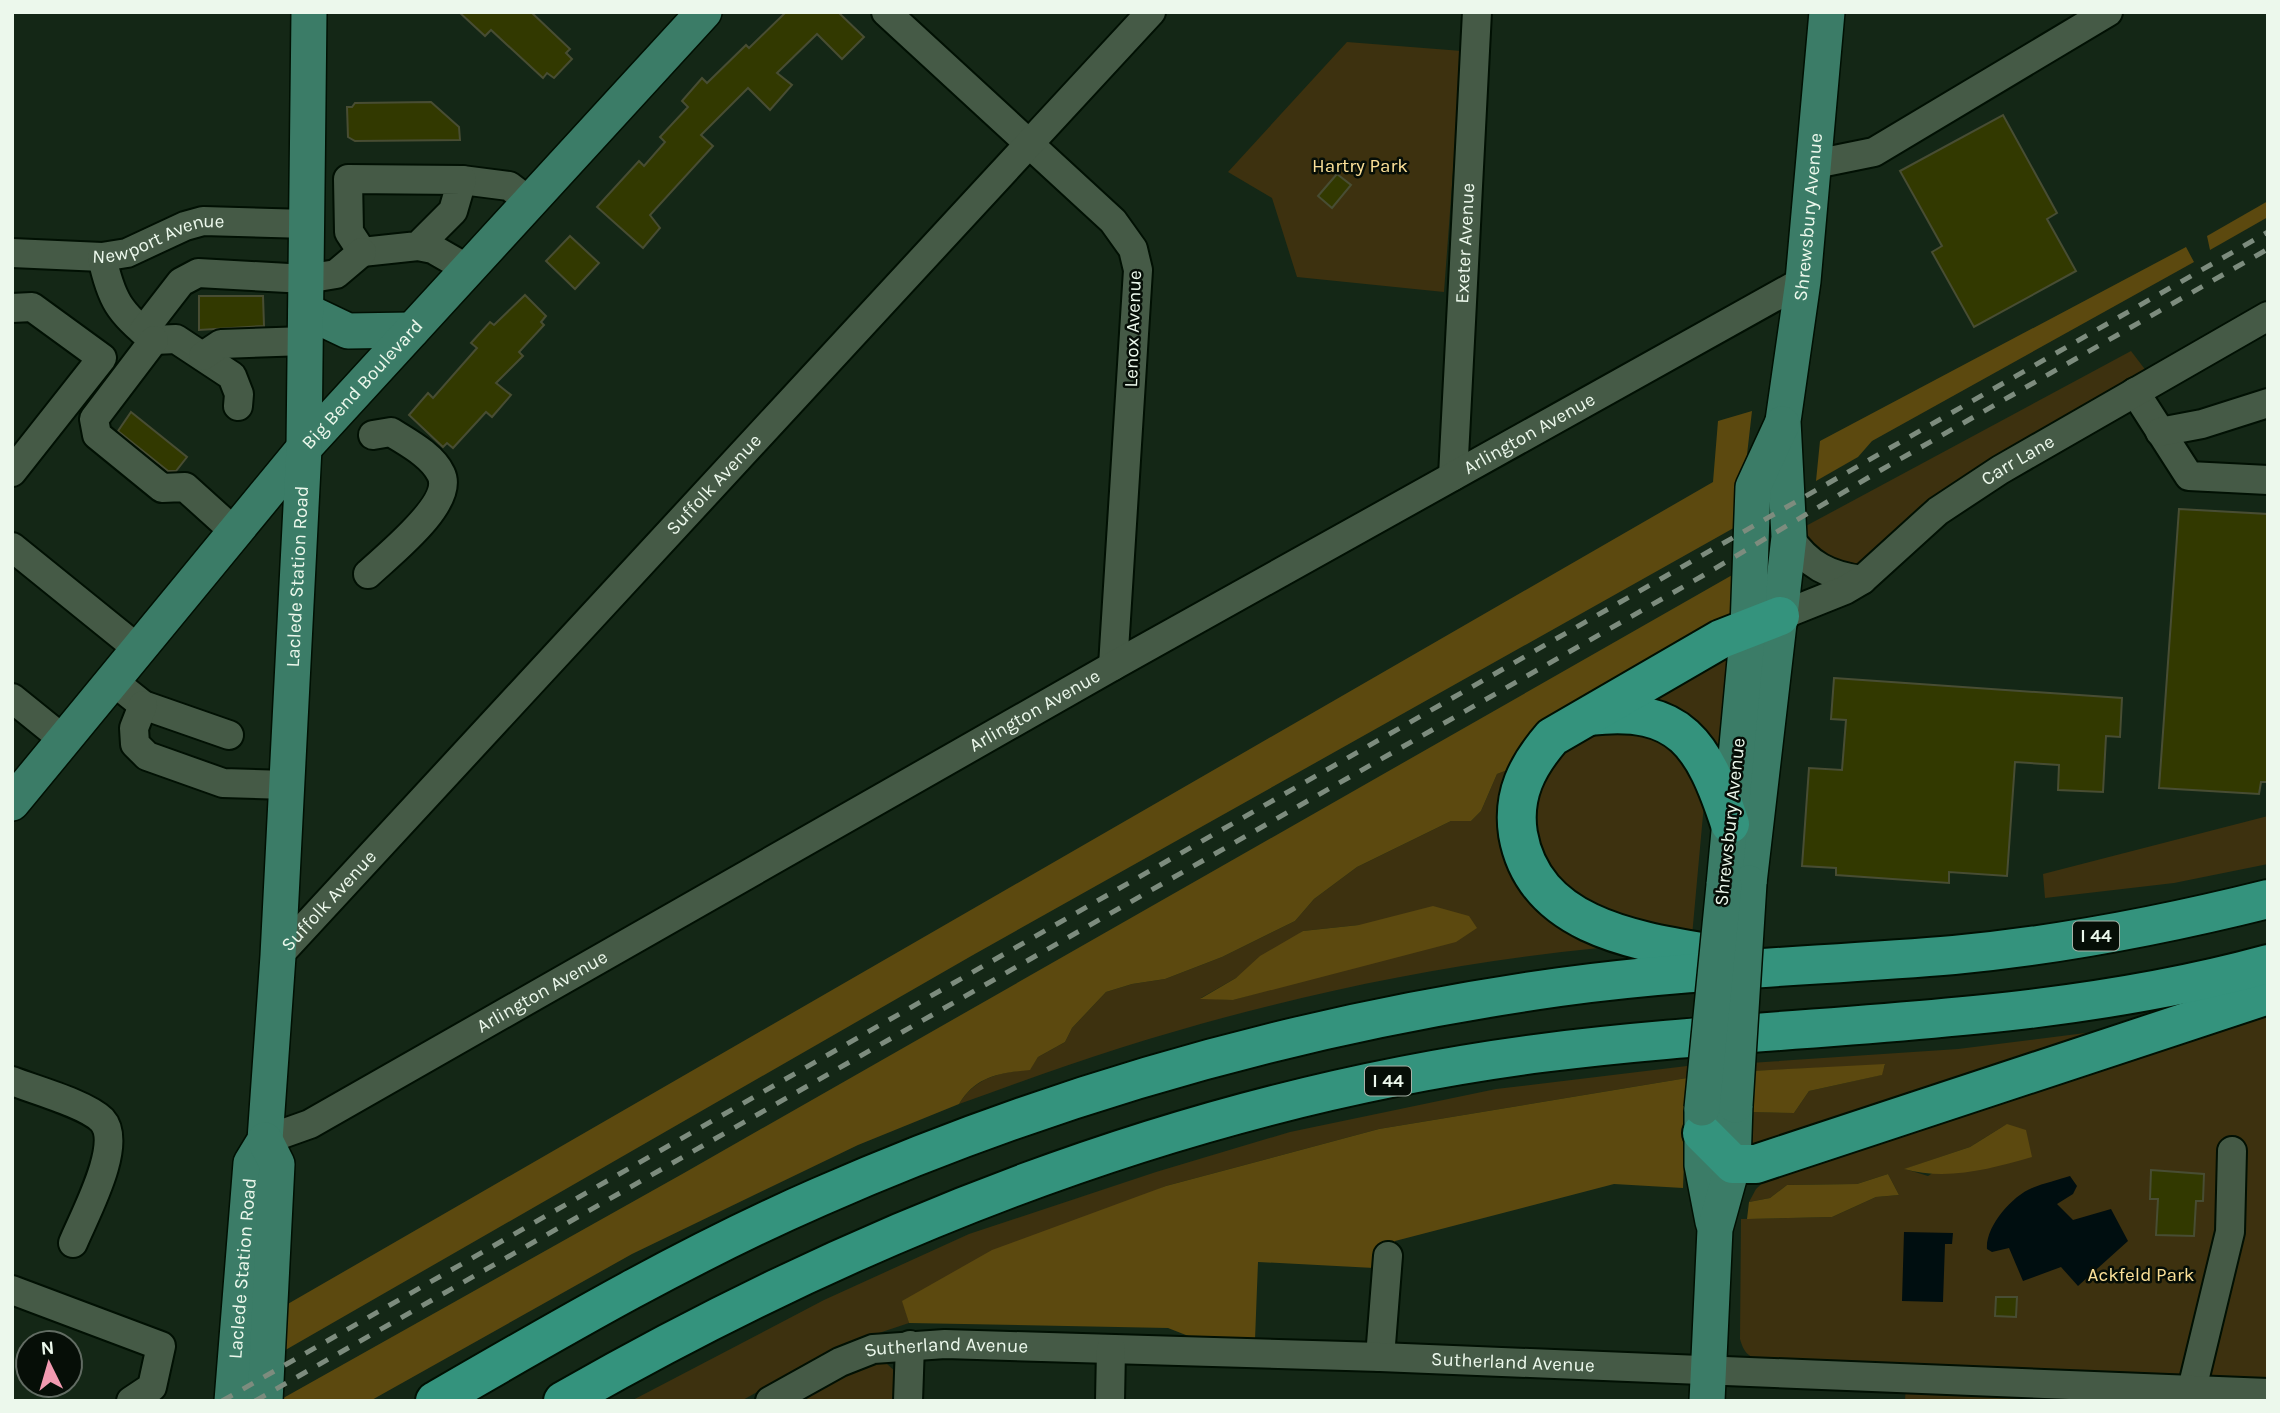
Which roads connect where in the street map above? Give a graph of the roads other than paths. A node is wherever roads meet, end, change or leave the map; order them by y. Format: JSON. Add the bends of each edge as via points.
{"nodes":[{"id":1,"x":309,"y":12,"type":"edge"},
{"id":2,"x":704,"y":12,"type":"edge"},
{"id":3,"x":886,"y":12,"type":"edge"},
{"id":4,"x":1151,"y":12,"type":"edge"},
{"id":5,"x":1477,"y":12,"type":"edge"},
{"id":6,"x":1827,"y":12,"type":"edge"},
{"id":7,"x":2108,"y":12,"type":"edge"},
{"id":8,"x":1029,"y":142,"type":"junction"},
{"id":9,"x":1815,"y":164,"type":"junction"},
{"id":10,"x":307,"y":178,"type":"junction"},
{"id":11,"x":348,"y":179,"type":"junction"},
{"id":12,"x":462,"y":180,"type":"junction"},
{"id":13,"x":530,"y":202,"type":"junction"},
{"id":14,"x":307,"y":224,"type":"junction"},
{"id":15,"x":418,"y":246,"type":"junction"},
{"id":16,"x":362,"y":252,"type":"junction"},
{"id":17,"x":12,"y":253,"type":"edge"},
{"id":18,"x":102,"y":257,"type":"junction"},
{"id":19,"x":468,"y":269,"type":"junction"},
{"id":20,"x":1803,"y":281,"type":"junction"},
{"id":21,"x":12,"y":308,"type":"edge"},
{"id":22,"x":306,"y":310,"type":"junction"},
{"id":23,"x":2268,"y":316,"type":"edge"},
{"id":24,"x":412,"y":330,"type":"junction"},
{"id":25,"x":143,"y":331,"type":"junction"},
{"id":26,"x":203,"y":356,"type":"junction"},
{"id":27,"x":102,"y":358,"type":"junction"},
{"id":28,"x":2135,"y":392,"type":"junction"},
{"id":29,"x":2268,"y":403,"type":"edge"},
{"id":30,"x":238,"y":406,"type":"dead end"},
{"id":31,"x":1783,"y":421,"type":"junction"},
{"id":32,"x":2160,"y":432,"type":"junction"},
{"id":33,"x":373,"y":435,"type":"dead end"},
{"id":34,"x":304,"y":448,"type":"junction"},
{"id":35,"x":12,"y":472,"type":"edge"},
{"id":36,"x":1453,"y":476,"type":"junction"},
{"id":37,"x":2268,"y":480,"type":"edge"},
{"id":38,"x":235,"y":532,"type":"junction"},
{"id":39,"x":1789,"y":537,"type":"junction"},
{"id":40,"x":16,"y":558,"type":"edge"},
{"id":41,"x":368,"y":574,"type":"dead end"},
{"id":42,"x":1862,"y":580,"type":"junction"},
{"id":43,"x":1764,"y":622,"type":"junction"},
{"id":44,"x":138,"y":649,"type":"junction"},
{"id":45,"x":1113,"y":666,"type":"junction"},
{"id":46,"x":113,"y":681,"type":"junction"},
{"id":47,"x":12,"y":698,"type":"edge"},
{"id":48,"x":143,"y":705,"type":"junction"},
{"id":49,"x":1588,"y":716,"type":"junction"},
{"id":50,"x":229,"y":735,"type":"dead end"},
{"id":51,"x":64,"y":740,"type":"junction"},
{"id":52,"x":287,"y":785,"type":"junction"},
{"id":53,"x":12,"y":803,"type":"edge"},
{"id":54,"x":1730,"y":824,"type":"junction"},
{"id":55,"x":1736,"y":884,"type":"junction"},
{"id":56,"x":2268,"y":899,"type":"edge"},
{"id":57,"x":278,"y":956,"type":"junction"},
{"id":58,"x":2268,"y":964,"type":"edge"},
{"id":59,"x":1778,"y":966,"type":"junction"},
{"id":60,"x":2268,"y":995,"type":"edge"},
{"id":61,"x":12,"y":1081,"type":"edge"},
{"id":62,"x":1713,"y":1115,"type":"junction"},
{"id":63,"x":265,"y":1140,"type":"junction"},
{"id":64,"x":2232,"y":1151,"type":"dead end"},
{"id":65,"x":1733,"y":1164,"type":"junction"},
{"id":66,"x":1715,"y":1228,"type":"junction"},
{"id":67,"x":73,"y":1243,"type":"dead end"},
{"id":68,"x":1388,"y":1256,"type":"dead end"},
{"id":69,"x":12,"y":1290,"type":"edge"},
{"id":70,"x":911,"y":1345,"type":"junction"},
{"id":71,"x":1111,"y":1349,"type":"junction"},
{"id":72,"x":1380,"y":1357,"type":"junction"},
{"id":73,"x":1708,"y":1386,"type":"edge"},
{"id":74,"x":2192,"y":1389,"type":"junction"},
{"id":75,"x":2268,"y":1393,"type":"edge"},
{"id":76,"x":131,"y":1401,"type":"edge"},
{"id":77,"x":232,"y":1401,"type":"edge"},
{"id":78,"x":265,"y":1401,"type":"edge"},
{"id":79,"x":435,"y":1401,"type":"edge"},
{"id":80,"x":563,"y":1401,"type":"edge"},
{"id":81,"x":770,"y":1401,"type":"edge"},
{"id":82,"x":908,"y":1401,"type":"edge"},
{"id":83,"x":1110,"y":1401,"type":"edge"}],
"edges":[{"from":1,"to":10,"type":"main road","name":"Laclede Station Road"},
{"from":2,"to":13,"type":"main road","name":"Big Bend Boulevard"},
{"from":3,"to":8,"type":"street","name":"Lenox Avenue"},
{"from":4,"to":8,"type":"street","name":"Suffolk Avenue"},
{"from":5,"to":36,"type":"street","name":"Exeter Avenue"},
{"from":6,"to":9,"type":"main road","name":"Shrewsbury Avenue"},
{"from":7,"to":9,"type":"street","via":[[1874,152]]},
{"from":8,"to":45,"type":"street","name":"Lenox Avenue","via":[[1113,222],[1133,249],[1138,270]]},
{"from":8,"to":57,"type":"street","name":"Suffolk Avenue"},
{"from":9,"to":20,"type":"main road","name":"Shrewsbury Avenue"},
{"from":10,"to":11,"type":"street"},
{"from":10,"to":14,"type":"main road","name":"Laclede Station Road"},
{"from":11,"to":12,"type":"street"},
{"from":11,"to":16,"type":"street","via":[[349,232]]},
{"from":12,"to":13,"type":"street","via":[[509,186]]},
{"from":12,"to":15,"type":"street","via":[[453,211]]},
{"from":13,"to":19,"type":"main road","name":"Big Bend Boulevard"},
{"from":14,"to":18,"type":"street","name":"Newport Avenue","via":[[203,221],[127,253]]},
{"from":14,"to":22,"type":"main road","name":"Laclede Station Road"},
{"from":15,"to":16,"type":"street"},
{"from":15,"to":19,"type":"street","via":[[433,249]]},
{"from":16,"to":22,"type":"street"},
{"from":17,"to":18,"type":"street","name":"Newport Avenue"},
{"from":18,"to":25,"type":"street","via":[[110,294]]},
{"from":19,"to":24,"type":"main road","name":"Big Bend Boulevard"},
{"from":20,"to":31,"type":"main road","name":"Shrewsbury Avenue"},
{"from":20,"to":36,"type":"street","name":"Arlington Avenue"},
{"from":21,"to":27,"type":"street","via":[[32,307]]},
{"from":22,"to":24,"type":"main road","via":[[348,331]]},
{"from":22,"to":25,"type":"street","via":[[198,273],[181,282]]},
{"from":22,"to":26,"type":"street","via":[[221,344]]},
{"from":22,"to":34,"type":"main road","name":"Laclede Station Road"},
{"from":23,"to":28,"type":"street","name":"Carr Lane"},
{"from":24,"to":34,"type":"main road","name":"Big Bend Boulevard"},
{"from":25,"to":26,"type":"street","via":[[176,339]]},
{"from":25,"to":27,"type":"street"},
{"from":25,"to":38,"type":"street","via":[[130,370],[94,419],[97,435],[162,488],[185,487]]},
{"from":26,"to":30,"type":"street","via":[[232,376]]},
{"from":27,"to":35,"type":"street"},
{"from":28,"to":32,"type":"street"},
{"from":28,"to":42,"type":"street","name":"Carr Lane","via":[[1938,511]]},
{"from":29,"to":32,"type":"street","via":[[2202,425]]},
{"from":31,"to":39,"type":"main road","name":"Shrewsbury Avenue"},
{"from":31,"to":43,"type":"main road","name":"Shrewsbury Avenue","via":[[1753,487]]},
{"from":32,"to":37,"type":"street","via":[[2189,476]]},
{"from":33,"to":41,"type":"street","via":[[391,432],[425,455],[444,484],[439,501],[425,518]]},
{"from":34,"to":38,"type":"main road","name":"Big Bend Boulevard"},
{"from":34,"to":52,"type":"main road","name":"Laclede Station Road"},
{"from":36,"to":45,"type":"street","name":"Arlington Avenue"},
{"from":38,"to":44,"type":"main road","name":"Big Bend Boulevard"},
{"from":39,"to":42,"type":"street","via":[[1800,554],[1822,571]]},
{"from":39,"to":43,"type":"main road","name":"Shrewsbury Avenue"},
{"from":40,"to":44,"type":"street"},
{"from":42,"to":43,"type":"street","name":"Carr Lane"},
{"from":43,"to":49,"type":"highway","via":[[1721,639]]},
{"from":43,"to":54,"type":"main road","name":"Shrewsbury Avenue"},
{"from":43,"to":55,"type":"main road","name":"Shrewsbury Avenue"},
{"from":44,"to":46,"type":"main road","name":"Big Bend Boulevard"},
{"from":45,"to":63,"type":"street","name":"Arlington Avenue","via":[[323,1118]]},
{"from":46,"to":48,"type":"street"},
{"from":46,"to":51,"type":"main road","name":"Big Bend Boulevard"},
{"from":47,"to":51,"type":"street"},
{"from":48,"to":50,"type":"street"},
{"from":48,"to":52,"type":"street","via":[[134,727],[135,744],[147,756],[223,783]]},
{"from":49,"to":54,"type":"highway","via":[[1622,712],[1651,717],[1679,731],[1700,752],[1714,776]]},
{"from":49,"to":59,"type":"highway","via":[[1552,737],[1519,787],[1516,819],[1521,853],[1540,886],[1564,908],[1600,929]]},
{"from":51,"to":53,"type":"main road","name":"Big Bend Boulevard"},
{"from":52,"to":57,"type":"main road","name":"Laclede Station Road"},
{"from":54,"to":55,"type":"main road","name":"Shrewsbury Avenue"},
{"from":55,"to":62,"type":"main road","name":"Shrewsbury Avenue","bridge":true},
{"from":56,"to":59,"type":"highway","number":"I 44","via":[[2167,924],[2059,943]]},
{"from":57,"to":63,"type":"main road","name":"Laclede Station Road"},
{"from":58,"to":80,"type":"highway","number":"I 44","via":[[2125,995],[2016,1011],[1648,1040],[1535,1054],[1416,1074],[1234,1116],[1102,1155],[896,1232],[709,1320]]},
{"from":59,"to":79,"type":"highway","number":"I 44","via":[[1667,974],[1449,1005],[1326,1029],[1124,1082],[929,1151],[816,1198],[618,1297]]},
{"from":60,"to":65,"type":"highway","via":[[1789,1156]]},
{"from":61,"to":67,"type":"street","via":[[97,1116],[108,1130],[109,1152]]},
{"from":62,"to":65,"type":"highway"},
{"from":62,"to":66,"type":"main road","name":"Shrewsbury Avenue","via":[[1702,1165]]},
{"from":63,"to":77,"type":"main road","name":"Laclede Station Road","via":[[251,1163]]},
{"from":63,"to":78,"type":"main road","name":"Laclede Station Road","via":[[277,1164]]},
{"from":64,"to":74,"type":"street","via":[[2230,1232]]},
{"from":65,"to":66,"type":"main road","name":"Shrewsbury Avenue"},
{"from":66,"to":73,"type":"main road","name":"Shrewsbury Avenue"},
{"from":68,"to":72,"type":"street"},
{"from":69,"to":76,"type":"street","via":[[162,1346],[152,1387]]},
{"from":70,"to":71,"type":"street","name":"Sutherland Avenue"},
{"from":70,"to":81,"type":"street","name":"Sutherland Avenue","via":[[862,1353]]},
{"from":70,"to":82,"type":"street"},
{"from":71,"to":72,"type":"street","name":"Sutherland Avenue"},
{"from":71,"to":83,"type":"street"},
{"from":72,"to":73,"type":"street","name":"Sutherland Avenue"},
{"from":73,"to":74,"type":"street","name":"Sutherland Avenue"},
{"from":74,"to":75,"type":"street","name":"Sutherland Avenue"}]}
